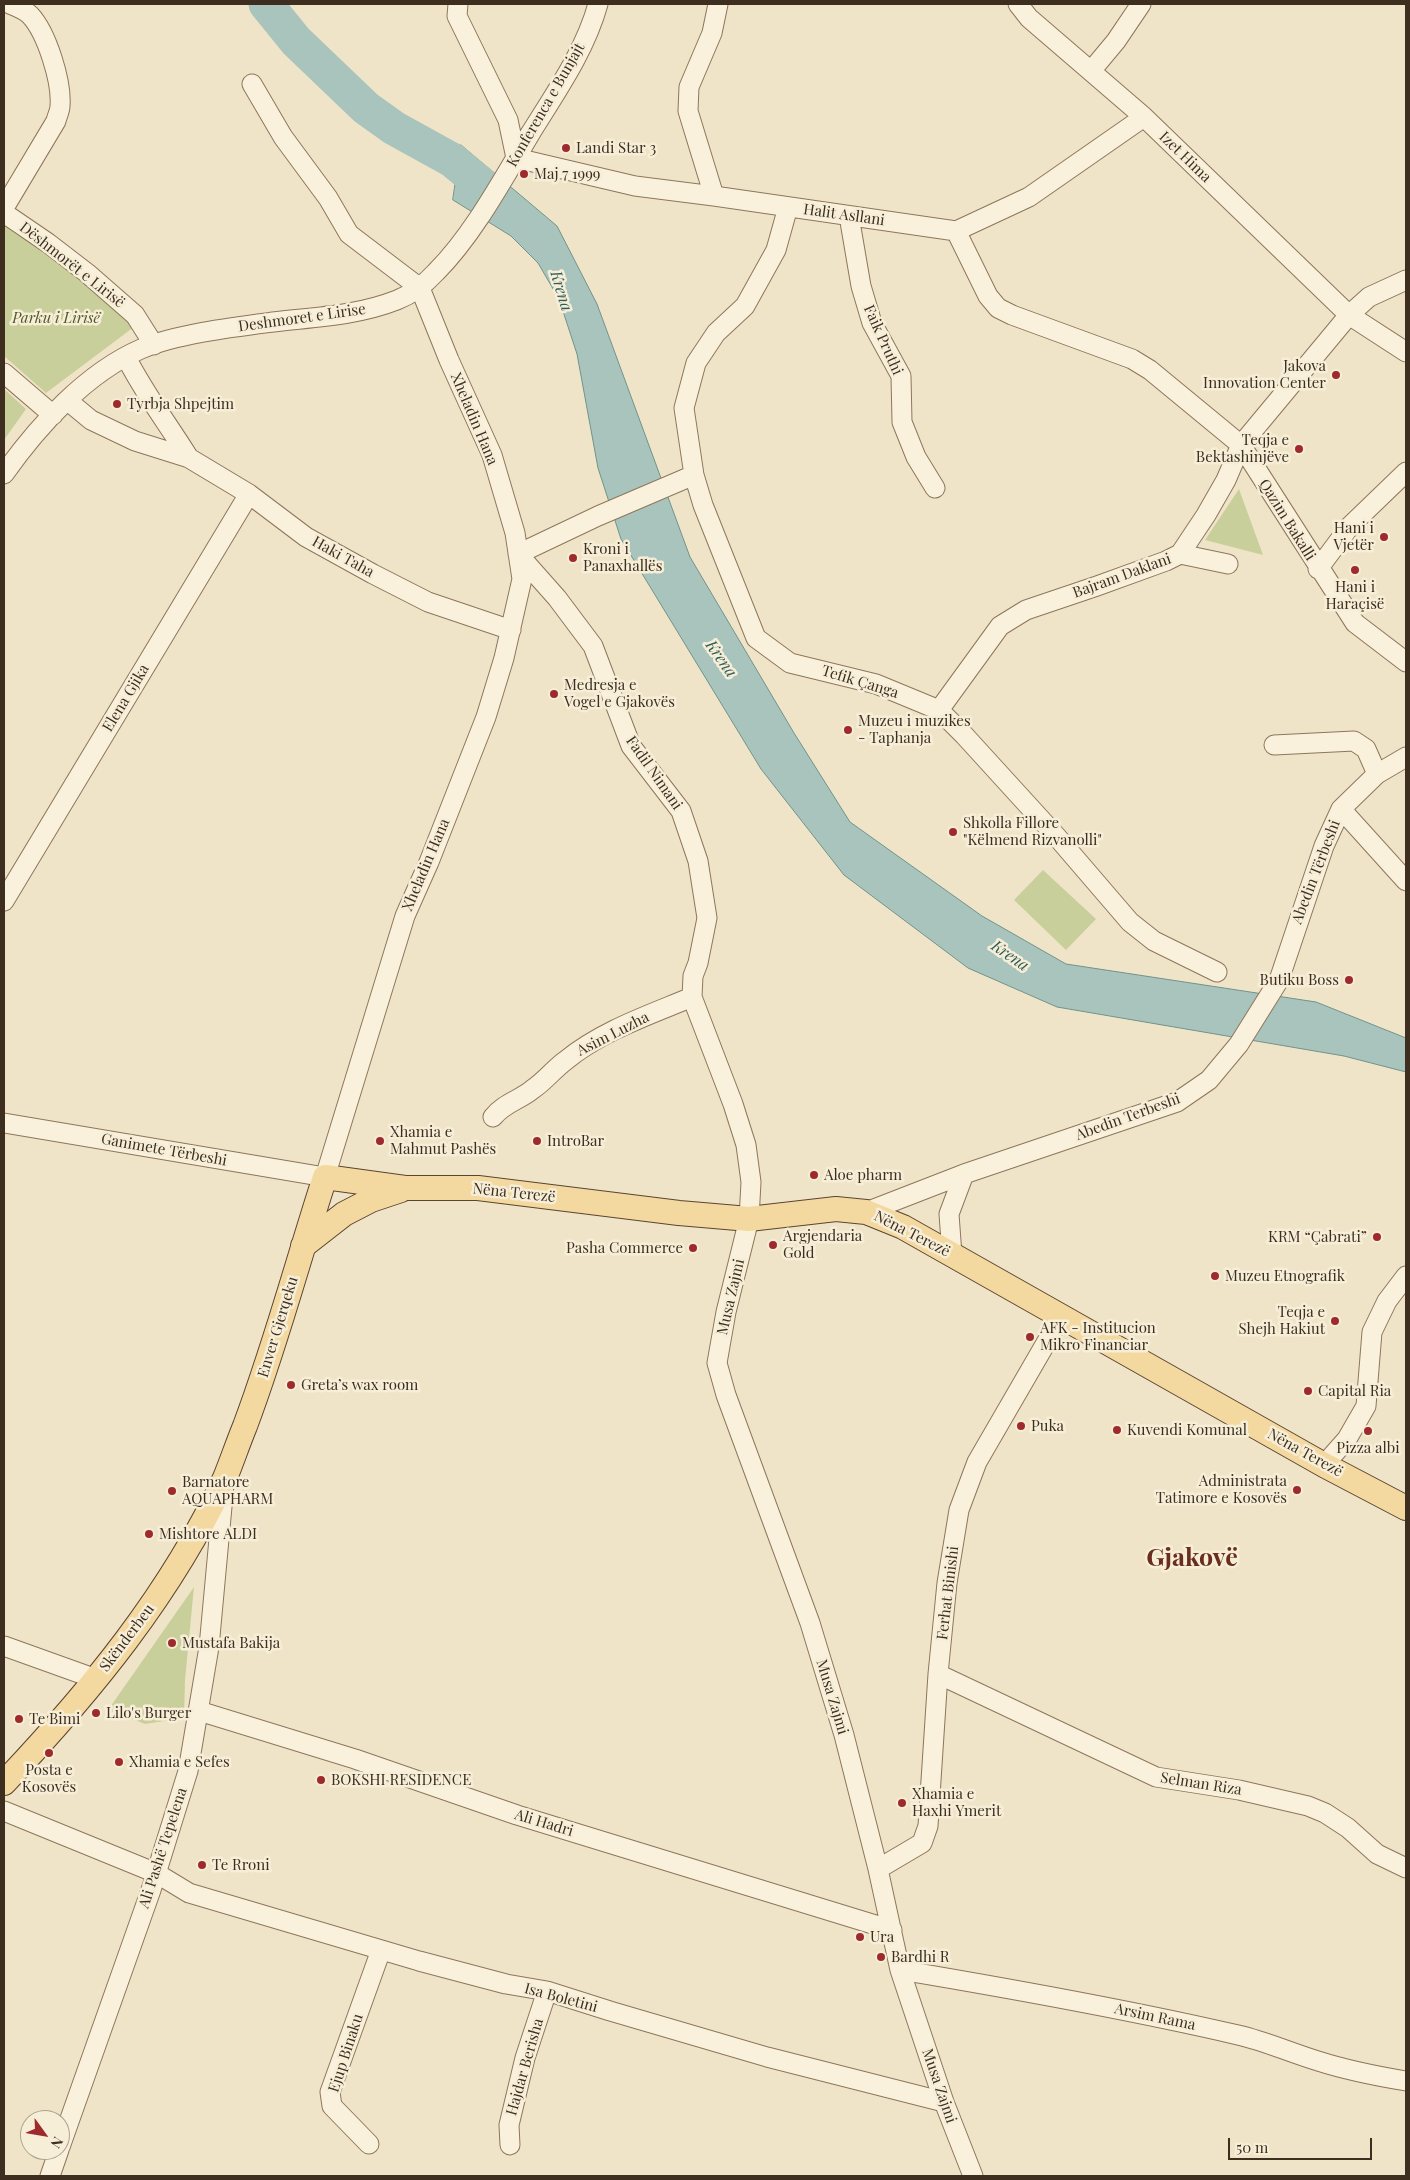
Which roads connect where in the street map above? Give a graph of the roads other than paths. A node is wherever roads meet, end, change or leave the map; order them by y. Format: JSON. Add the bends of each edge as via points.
{"nodes":[{"id":1,"x":10,"y":4,"type":"edge"},
{"id":2,"x":458,"y":4,"type":"edge"},
{"id":3,"x":598,"y":4,"type":"edge"},
{"id":4,"x":718,"y":4,"type":"edge"},
{"id":5,"x":1018,"y":4,"type":"edge"},
{"id":6,"x":1141,"y":4,"type":"edge"},
{"id":7,"x":1091,"y":71,"type":"junction"},
{"id":8,"x":252,"y":84,"type":"dead end"},
{"id":9,"x":1144,"y":117,"type":"junction"},
{"id":10,"x":516,"y":158,"type":"junction"},
{"id":11,"x":714,"y":196,"type":"junction"},
{"id":12,"x":788,"y":207,"type":"junction"},
{"id":13,"x":4,"y":208,"type":"edge"},
{"id":14,"x":4,"y":213,"type":"edge"},
{"id":15,"x":850,"y":216,"type":"junction"},
{"id":16,"x":474,"y":222,"type":"joint"},
{"id":17,"x":956,"y":231,"type":"junction"},
{"id":18,"x":1406,"y":280,"type":"edge"},
{"id":19,"x":420,"y":288,"type":"junction"},
{"id":20,"x":1349,"y":315,"type":"junction"},
{"id":21,"x":154,"y":344,"type":"junction"},
{"id":22,"x":1406,"y":352,"type":"edge"},
{"id":23,"x":126,"y":358,"type":"junction"},
{"id":24,"x":4,"y":372,"type":"edge"},
{"id":25,"x":68,"y":401,"type":"junction"},
{"id":26,"x":53,"y":415,"type":"junction"},
{"id":27,"x":1241,"y":445,"type":"junction"},
{"id":28,"x":189,"y":458,"type":"junction"},
{"id":29,"x":1406,"y":472,"type":"edge"},
{"id":30,"x":4,"y":474,"type":"edge"},
{"id":31,"x":694,"y":475,"type":"junction"},
{"id":32,"x":935,"y":488,"type":"dead end"},
{"id":33,"x":249,"y":494,"type":"junction"},
{"id":34,"x":518,"y":554,"type":"junction"},
{"id":35,"x":1180,"y":554,"type":"junction"},
{"id":36,"x":1228,"y":564,"type":"dead end"},
{"id":37,"x":1318,"y":569,"type":"junction"},
{"id":38,"x":511,"y":630,"type":"junction"},
{"id":39,"x":1406,"y":662,"type":"edge"},
{"id":40,"x":939,"y":710,"type":"junction"},
{"id":41,"x":1274,"y":744,"type":"dead end"},
{"id":42,"x":1406,"y":757,"type":"edge"},
{"id":43,"x":1377,"y":774,"type":"junction"},
{"id":44,"x":1341,"y":809,"type":"junction"},
{"id":45,"x":1406,"y":882,"type":"edge"},
{"id":46,"x":4,"y":901,"type":"edge"},
{"id":47,"x":1217,"y":972,"type":"dead end"},
{"id":48,"x":1275,"y":987,"type":"joint"},
{"id":49,"x":692,"y":997,"type":"junction"},
{"id":50,"x":493,"y":1117,"type":"dead end"},
{"id":51,"x":4,"y":1123,"type":"edge"},
{"id":52,"x":964,"y":1174,"type":"junction"},
{"id":53,"x":325,"y":1177,"type":"junction"},
{"id":54,"x":405,"y":1188,"type":"junction"},
{"id":55,"x":866,"y":1212,"type":"junction"},
{"id":56,"x":749,"y":1219,"type":"junction"},
{"id":57,"x":303,"y":1246,"type":"junction"},
{"id":58,"x":952,"y":1255,"type":"junction"},
{"id":59,"x":1406,"y":1276,"type":"edge"},
{"id":60,"x":1061,"y":1317,"type":"junction"},
{"id":61,"x":1324,"y":1465,"type":"junction"},
{"id":62,"x":225,"y":1477,"type":"junction"},
{"id":63,"x":1406,"y":1508,"type":"edge"},
{"id":64,"x":4,"y":1646,"type":"edge"},
{"id":65,"x":938,"y":1674,"type":"junction"},
{"id":66,"x":96,"y":1679,"type":"junction"},
{"id":67,"x":199,"y":1711,"type":"junction"},
{"id":68,"x":4,"y":1784,"type":"edge"},
{"id":69,"x":4,"y":1811,"type":"edge"},
{"id":70,"x":1406,"y":1868,"type":"edge"},
{"id":71,"x":878,"y":1869,"type":"junction"},
{"id":72,"x":156,"y":1872,"type":"junction"},
{"id":73,"x":892,"y":1930,"type":"junction"},
{"id":74,"x":381,"y":1950,"type":"junction"},
{"id":75,"x":900,"y":1970,"type":"junction"},
{"id":76,"x":548,"y":1991,"type":"junction"},
{"id":77,"x":1406,"y":2080,"type":"edge"},
{"id":78,"x":944,"y":2102,"type":"junction"},
{"id":79,"x":70,"y":2120,"type":"edge"},
{"id":80,"x":369,"y":2144,"type":"dead end"},
{"id":81,"x":510,"y":2145,"type":"dead end"},
{"id":82,"x":56,"y":2160,"type":"edge"},
{"id":83,"x":50,"y":2176,"type":"edge"},
{"id":84,"x":973,"y":2176,"type":"edge"}],
"edges":[{"from":1,"to":13,"type":"street","via":[[29,13],[46,39],[58,85],[60,108],[56,121]]},
{"from":2,"to":10,"type":"street","via":[[457,16],[508,120]]},
{"from":3,"to":10,"type":"street","name":"Konferenca e Bunjajt","via":[[578,55]]},
{"from":4,"to":11,"type":"street","via":[[712,33],[689,87],[688,111]]},
{"from":5,"to":7,"type":"street","name":"Izet Hima","via":[[1029,18]]},
{"from":6,"to":7,"type":"street"},
{"from":7,"to":9,"type":"street","name":"Izet Hima"},
{"from":8,"to":19,"type":"street","via":[[349,234]]},
{"from":9,"to":17,"type":"street","via":[[1029,197]]},
{"from":9,"to":20,"type":"street","name":"Izet Hima"},
{"from":10,"to":11,"type":"street","name":"Halit Asllani","via":[[635,186]]},
{"from":10,"to":16,"type":"street","name":"Konferenca e Bunjajt"},
{"from":11,"to":12,"type":"street","name":"Halit Asllani"},
{"from":12,"to":15,"type":"street","name":"Halit Asllani"},
{"from":12,"to":31,"type":"street","name":"Tefik Çanga","via":[[776,250],[745,306],[716,333],[696,363],[684,408]]},
{"from":14,"to":21,"type":"street","name":"Dëshmorët e Lirisë","via":[[48,243],[135,315]]},
{"from":15,"to":17,"type":"street","name":"Halit Asllani"},
{"from":15,"to":32,"type":"street","name":"Faik Pruthi","via":[[861,286],[872,323],[901,376],[902,422],[916,456]]},
{"from":16,"to":19,"type":"street","name":"Deshmoret e Lirise","via":[[443,265]]},
{"from":17,"to":27,"type":"street","name":"Qazim Bakalli","via":[[988,296],[998,308],[1132,359],[1150,370]]},
{"from":18,"to":20,"type":"street","name":"Bajram Daklani","via":[[1369,297]]},
{"from":19,"to":21,"type":"street","name":"Deshmoret e Lirise","via":[[398,300],[360,312],[248,326]]},
{"from":19,"to":34,"type":"street","name":"Xheladin Hana","via":[[492,455]]},
{"from":20,"to":22,"type":"street","name":"Izet Hima"},
{"from":20,"to":27,"type":"street","name":"Bajram Daklani"},
{"from":21,"to":23,"type":"street","name":"Deshmoret e Lirise"},
{"from":23,"to":25,"type":"street","name":"Deshmoret e Lirise","via":[[86,384]]},
{"from":23,"to":28,"type":"street","name":"Haki Taha","via":[[139,384]]},
{"from":24,"to":26,"type":"street"},
{"from":25,"to":26,"type":"street","name":"Deshmoret e Lirise"},
{"from":25,"to":28,"type":"street","name":"Haki Taha","via":[[91,420],[118,433]]},
{"from":26,"to":30,"type":"street","name":"Deshmoret e Lirise"},
{"from":27,"to":35,"type":"street","name":"Bajram Daklani","via":[[1226,480]]},
{"from":27,"to":37,"type":"street","name":"Qazim Bakalli"},
{"from":28,"to":33,"type":"street","name":"Haki Taha"},
{"from":29,"to":37,"type":"street","via":[[1350,526]]},
{"from":31,"to":34,"type":"street"},
{"from":31,"to":40,"type":"street","name":"Tefik Çanga","via":[[756,638],[790,663],[876,684]]},
{"from":33,"to":38,"type":"street","name":"Haki Taha","via":[[306,537],[373,574],[428,602]]},
{"from":33,"to":46,"type":"street","name":"Elena Gjika"},
{"from":34,"to":38,"type":"street","name":"Xheladin Hana","via":[[522,579]]},
{"from":34,"to":49,"type":"street","name":"Fadil Nimani","via":[[593,646],[631,746],[681,811],[698,861],[707,918],[693,976]]},
{"from":35,"to":36,"type":"street"},
{"from":35,"to":40,"type":"street","name":"Bajram Daklani","via":[[1026,610],[1000,626]]},
{"from":37,"to":39,"type":"street","name":"Qazim Bakalli","via":[[1355,623]]},
{"from":38,"to":53,"type":"street","name":"Xheladin Hana","via":[[486,717],[405,916]]},
{"from":40,"to":47,"type":"street","name":"Tefik Çanga","via":[[1130,922],[1154,941]]},
{"from":41,"to":43,"type":"street","via":[[1354,741],[1366,749]]},
{"from":42,"to":43,"type":"street","name":"Abedin Tërbeshi"},
{"from":43,"to":44,"type":"street","name":"Abedin Tërbeshi"},
{"from":44,"to":45,"type":"street"},
{"from":44,"to":48,"type":"street","name":"Abedin Tërbeshi","via":[[1324,846]]},
{"from":48,"to":52,"type":"street","name":"Abedin Terbeshi","via":[[1239,1044],[1209,1080],[1177,1102]]},
{"from":49,"to":50,"type":"street","name":"Asim Luzha","via":[[608,1033],[581,1049],[525,1096],[501,1107]]},
{"from":49,"to":56,"type":"street","name":"Fadil Nimani","via":[[746,1146],[751,1182]]},
{"from":51,"to":53,"type":"street","name":"Ganimete Tërbeshi"},
{"from":52,"to":55,"type":"street","name":"Abedin Terbeshi"},
{"from":52,"to":58,"type":"street","via":[[949,1214]]},
{"from":53,"to":54,"type":"main road","name":"Nëna Terezë"},
{"from":53,"to":57,"type":"main road","name":"Enver Gjerqeku"},
{"from":54,"to":56,"type":"main road","name":"Nëna Terezë","via":[[478,1188]]},
{"from":54,"to":57,"type":"main road","via":[[344,1214]]},
{"from":55,"to":56,"type":"main road","name":"Nëna Terezë","via":[[836,1209]]},
{"from":55,"to":58,"type":"main road","name":"Nëna Terezë","via":[[903,1227]]},
{"from":56,"to":71,"type":"street","name":"Musa Zajmi","via":[[717,1363],[810,1623],[844,1735]]},
{"from":57,"to":62,"type":"main road","name":"Enver Gjerqeku","via":[[266,1370]]},
{"from":58,"to":60,"type":"main road","name":"Nëna Terezë"},
{"from":59,"to":61,"type":"street","via":[[1387,1300],[1372,1332],[1366,1406],[1347,1439]]},
{"from":60,"to":61,"type":"main road","name":"Nëna Terezë"},
{"from":60,"to":65,"type":"street","name":"Ferhat Binishi","via":[[977,1462],[959,1510],[947,1583]]},
{"from":61,"to":63,"type":"main road","name":"Nëna Terezë"},
{"from":62,"to":66,"type":"main road","name":"Skënderbeu","via":[[167,1584]]},
{"from":62,"to":67,"type":"street","name":"Ali Pashë Tepelena","via":[[210,1638]]},
{"from":64,"to":66,"type":"street"},
{"from":65,"to":70,"type":"street","name":"Selman Riza","via":[[1156,1777],[1239,1790],[1326,1813],[1377,1854]]},
{"from":65,"to":71,"type":"street","name":"Ferhat Binishi","via":[[926,1835],[915,1848]]},
{"from":66,"to":68,"type":"main road","name":"Skënderbeu"},
{"from":67,"to":72,"type":"street","name":"Ali Pashë Tepelena","via":[[188,1771]]},
{"from":67,"to":73,"type":"street","name":"Ali Hadri","via":[[355,1759],[517,1815]]},
{"from":69,"to":72,"type":"street"},
{"from":71,"to":73,"type":"street","name":"Musa Zajmi"},
{"from":72,"to":74,"type":"street","name":"Isa Boletini","via":[[189,1893]]},
{"from":72,"to":79,"type":"street","name":"Ali Pashë Tepelena"},
{"from":73,"to":75,"type":"street","name":"Musa Zajmi"},
{"from":74,"to":76,"type":"street","name":"Isa Boletini","via":[[506,1984]]},
{"from":74,"to":80,"type":"street","name":"Ejup Binaku","via":[[330,2092],[332,2106]]},
{"from":75,"to":77,"type":"street","name":"Arsim Rama","via":[[1140,2014],[1241,2036],[1319,2061]]},
{"from":75,"to":78,"type":"street","name":"Musa Zajmi"},
{"from":76,"to":78,"type":"street","name":"Isa Boletini","via":[[767,2057]]},
{"from":76,"to":81,"type":"street","name":"Hajdar Berisha","via":[[525,2058],[509,2125]]},
{"from":78,"to":84,"type":"street","name":"Musa Zajmi"},
{"from":82,"to":83,"type":"street","name":"Ali Pashë Tepelena"}]}
